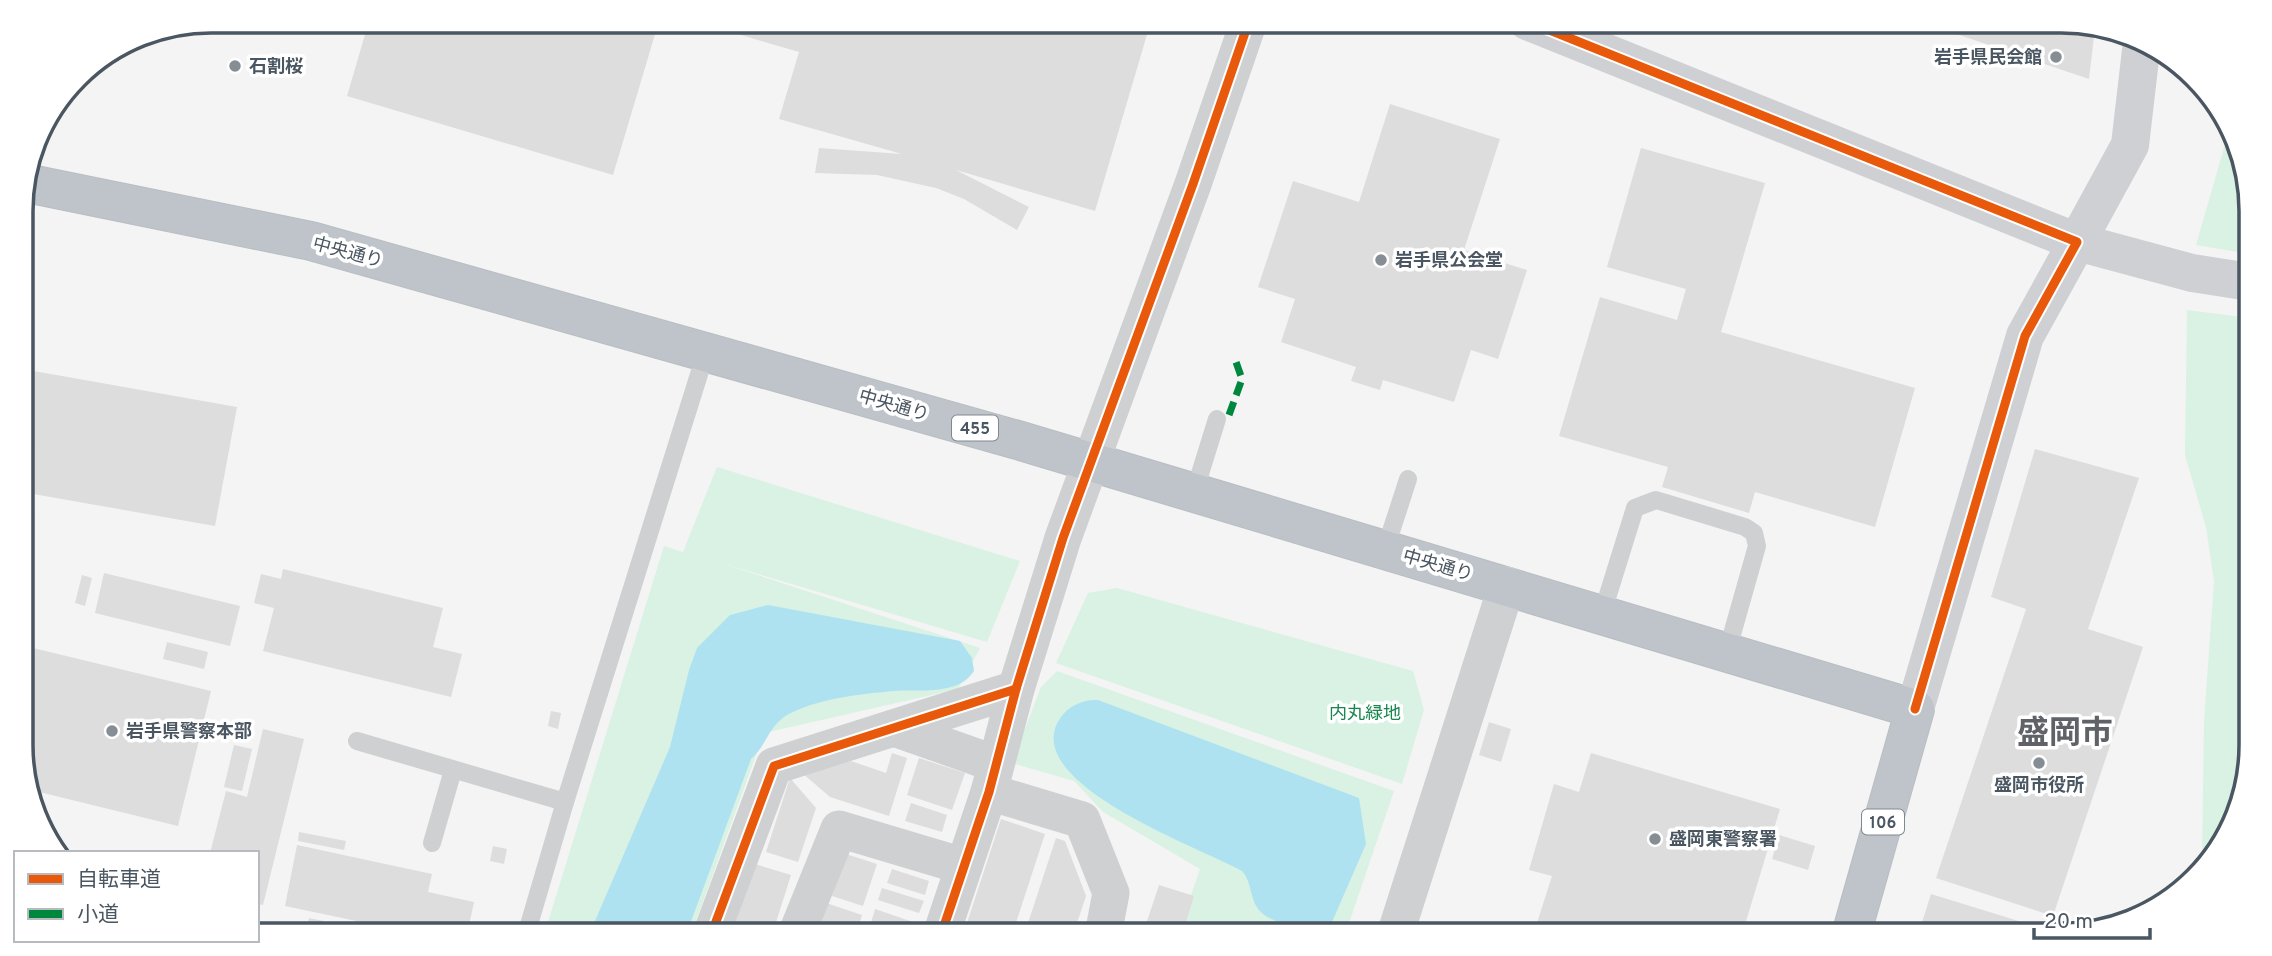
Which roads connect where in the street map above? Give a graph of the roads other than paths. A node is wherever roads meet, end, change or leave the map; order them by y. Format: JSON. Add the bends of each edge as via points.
{"nodes":[{"id":1,"x":1245,"y":33,"type":"edge"},
{"id":2,"x":1557,"y":33,"type":"edge"},
{"id":3,"x":2141,"y":53,"type":"edge"},
{"id":4,"x":36,"y":185,"type":"edge"},
{"id":5,"x":2077,"y":242,"type":"junction"},
{"id":6,"x":2239,"y":280,"type":"edge"},
{"id":7,"x":706,"y":352,"type":"junction"},
{"id":8,"x":1217,"y":419,"type":"dead end"},
{"id":9,"x":1090,"y":461,"type":"junction"},
{"id":10,"x":1408,"y":479,"type":"dead end"},
{"id":11,"x":1194,"y":493,"type":"junction"},
{"id":12,"x":1385,"y":550,"type":"junction"},
{"id":13,"x":1507,"y":585,"type":"junction"},
{"id":14,"x":1602,"y":614,"type":"junction"},
{"id":15,"x":1727,"y":652,"type":"junction"},
{"id":16,"x":1016,"y":688,"type":"junction"},
{"id":17,"x":1915,"y":709,"type":"junction"},
{"id":18,"x":894,"y":728,"type":"junction"},
{"id":19,"x":357,"y":741,"type":"dead end"},
{"id":20,"x":453,"y":770,"type":"junction"},
{"id":21,"x":993,"y":778,"type":"junction"},
{"id":22,"x":565,"y":802,"type":"junction"},
{"id":23,"x":432,"y":843,"type":"dead end"},
{"id":24,"x":962,"y":866,"type":"junction"},
{"id":25,"x":1399,"y":922,"type":"edge"},
{"id":26,"x":1855,"y":922,"type":"edge"},
{"id":27,"x":530,"y":923,"type":"edge"},
{"id":28,"x":716,"y":923,"type":"edge"},
{"id":29,"x":801,"y":923,"type":"edge"},
{"id":30,"x":945,"y":923,"type":"edge"},
{"id":31,"x":1105,"y":923,"type":"edge"}],
"edges":[{"from":1,"to":9,"type":"street"},
{"from":2,"to":5,"type":"street"},
{"from":3,"to":5,"type":"street","via":[[2130,145]]},
{"from":4,"to":7,"type":"highway","name":"中央通り","number":"455","via":[[311,241]]},
{"from":5,"to":6,"type":"street","via":[[2192,273]]},
{"from":5,"to":17,"type":"street","via":[[2025,336]]},
{"from":7,"to":9,"type":"highway","name":"中央通り","number":"455"},
{"from":7,"to":22,"type":"lane"},
{"from":8,"to":11,"type":"lane"},
{"from":9,"to":11,"type":"highway","name":"中央通り","number":"455"},
{"from":9,"to":16,"type":"street"},
{"from":10,"to":12,"type":"lane"},
{"from":11,"to":12,"type":"highway","name":"中央通り","number":"455"},
{"from":12,"to":13,"type":"highway","name":"中央通り","number":"455"},
{"from":13,"to":14,"type":"highway","name":"中央通り","number":"455"},
{"from":13,"to":25,"type":"street"},
{"from":14,"to":15,"type":"highway","name":"中央通り","number":"455"},
{"from":14,"to":15,"type":"lane","via":[[1635,508],[1656,500],[1745,527],[1754,533],[1757,546]]},
{"from":15,"to":17,"type":"highway","name":"中央通り","number":"455"},
{"from":16,"to":18,"type":"street"},
{"from":16,"to":21,"type":"street"},
{"from":17,"to":26,"type":"highway","number":"106"},
{"from":18,"to":21,"type":"street"},
{"from":18,"to":28,"type":"street","via":[[774,766]]},
{"from":19,"to":20,"type":"lane"},
{"from":20,"to":22,"type":"lane"},
{"from":20,"to":23,"type":"lane"},
{"from":21,"to":24,"type":"street"},
{"from":21,"to":31,"type":"street","via":[[1082,820],[1111,893]]},
{"from":22,"to":27,"type":"lane"},
{"from":24,"to":29,"type":"street","via":[[839,829]]},
{"from":24,"to":30,"type":"street"}]}
